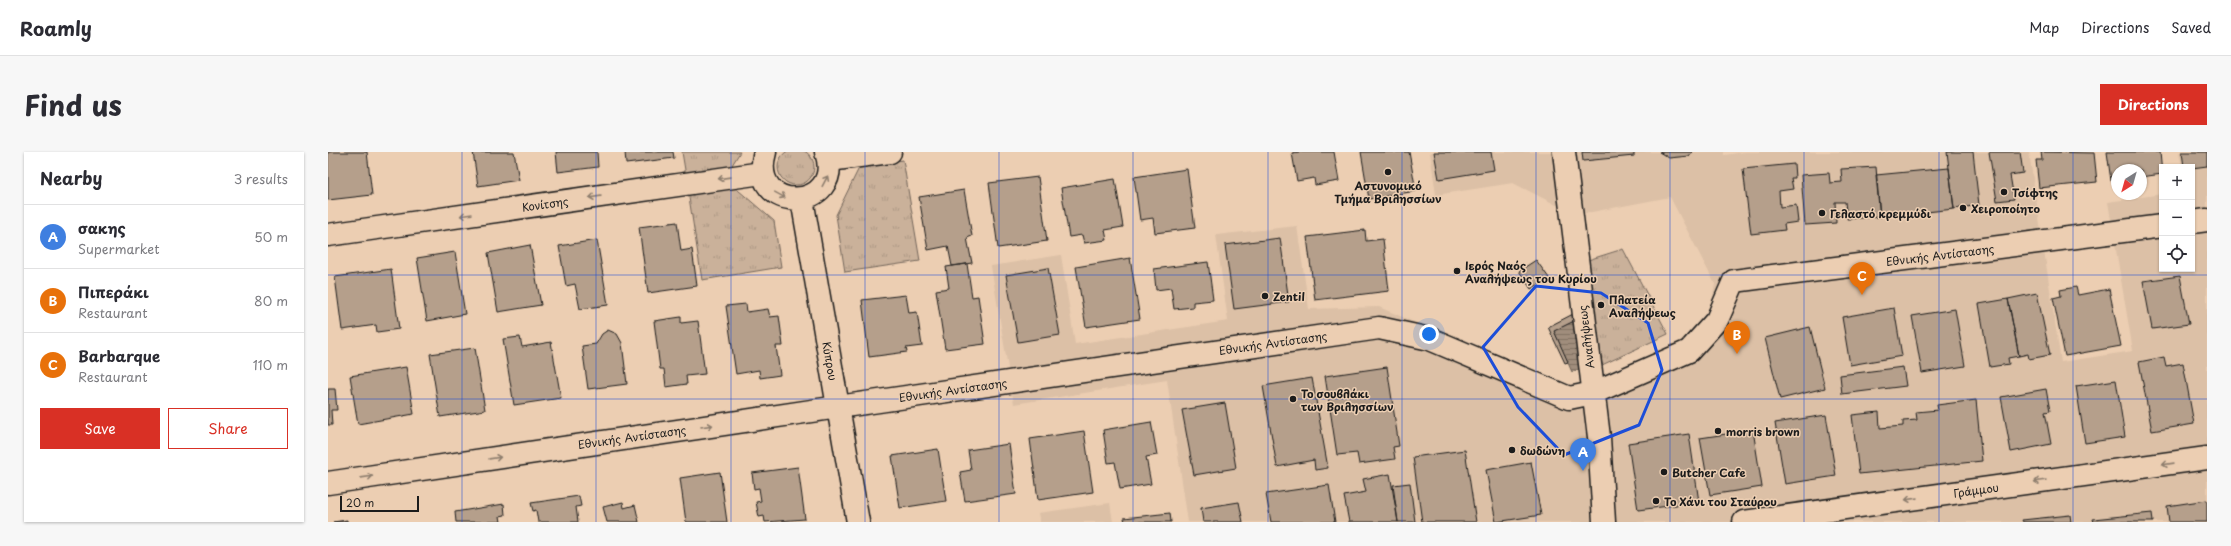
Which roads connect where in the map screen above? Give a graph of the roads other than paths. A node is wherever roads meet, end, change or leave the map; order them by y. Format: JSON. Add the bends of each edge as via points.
{"nodes":[{"id":1,"x":890,"y":152,"type":"edge"},
{"id":2,"x":1564,"y":152,"type":"edge"},
{"id":3,"x":828,"y":156,"type":"edge"},
{"id":4,"x":764,"y":162,"type":"edge"},
{"id":5,"x":802,"y":199,"type":"junction"},
{"id":6,"x":2207,"y":220,"type":"edge"},
{"id":7,"x":2195,"y":222,"type":"edge"},
{"id":8,"x":2159,"y":226,"type":"edge"},
{"id":9,"x":328,"y":235,"type":"edge"},
{"id":10,"x":1593,"y":393,"type":"junction"},
{"id":11,"x":838,"y":407,"type":"junction"},
{"id":12,"x":2207,"y":458,"type":"edge"},
{"id":13,"x":328,"y":483,"type":"edge"},
{"id":14,"x":858,"y":522,"type":"edge"},
{"id":15,"x":1604,"y":522,"type":"edge"},
{"id":16,"x":1744,"y":522,"type":"edge"}],
"edges":[{"from":1,"to":3,"type":"street"},
{"from":2,"to":10,"type":"street","name":"Αναλήψεως"},
{"from":5,"to":3,"type":"street","one_way":true,"via":[[814,195],[824,186],[829,174]]},
{"from":4,"to":5,"type":"street","one_way":true,"via":[[768,185],[777,194],[789,199]]},
{"from":4,"to":9,"type":"street","name":"Κονίτσης","one_way":true},
{"from":5,"to":11,"type":"street","name":"Κύπρου"},
{"from":6,"to":7,"type":"street"},
{"from":8,"to":10,"type":"street","name":"Εθνικής Αντίστασης","via":[[1734,281],[1717,320],[1689,351]]},
{"from":10,"to":11,"type":"street","name":"Εθνικής Αντίστασης","via":[[1569,398],[1430,338],[1379,328]]},
{"from":10,"to":15,"type":"street","name":"Αναλήψεως","via":[[1599,437]]},
{"from":13,"to":11,"type":"street","name":"Εθνικής Αντίστασης","one_way":true},
{"from":11,"to":14,"type":"street","name":"Κύπρου"},
{"from":12,"to":16,"type":"street","name":"Γράμμου","one_way":true}]}
